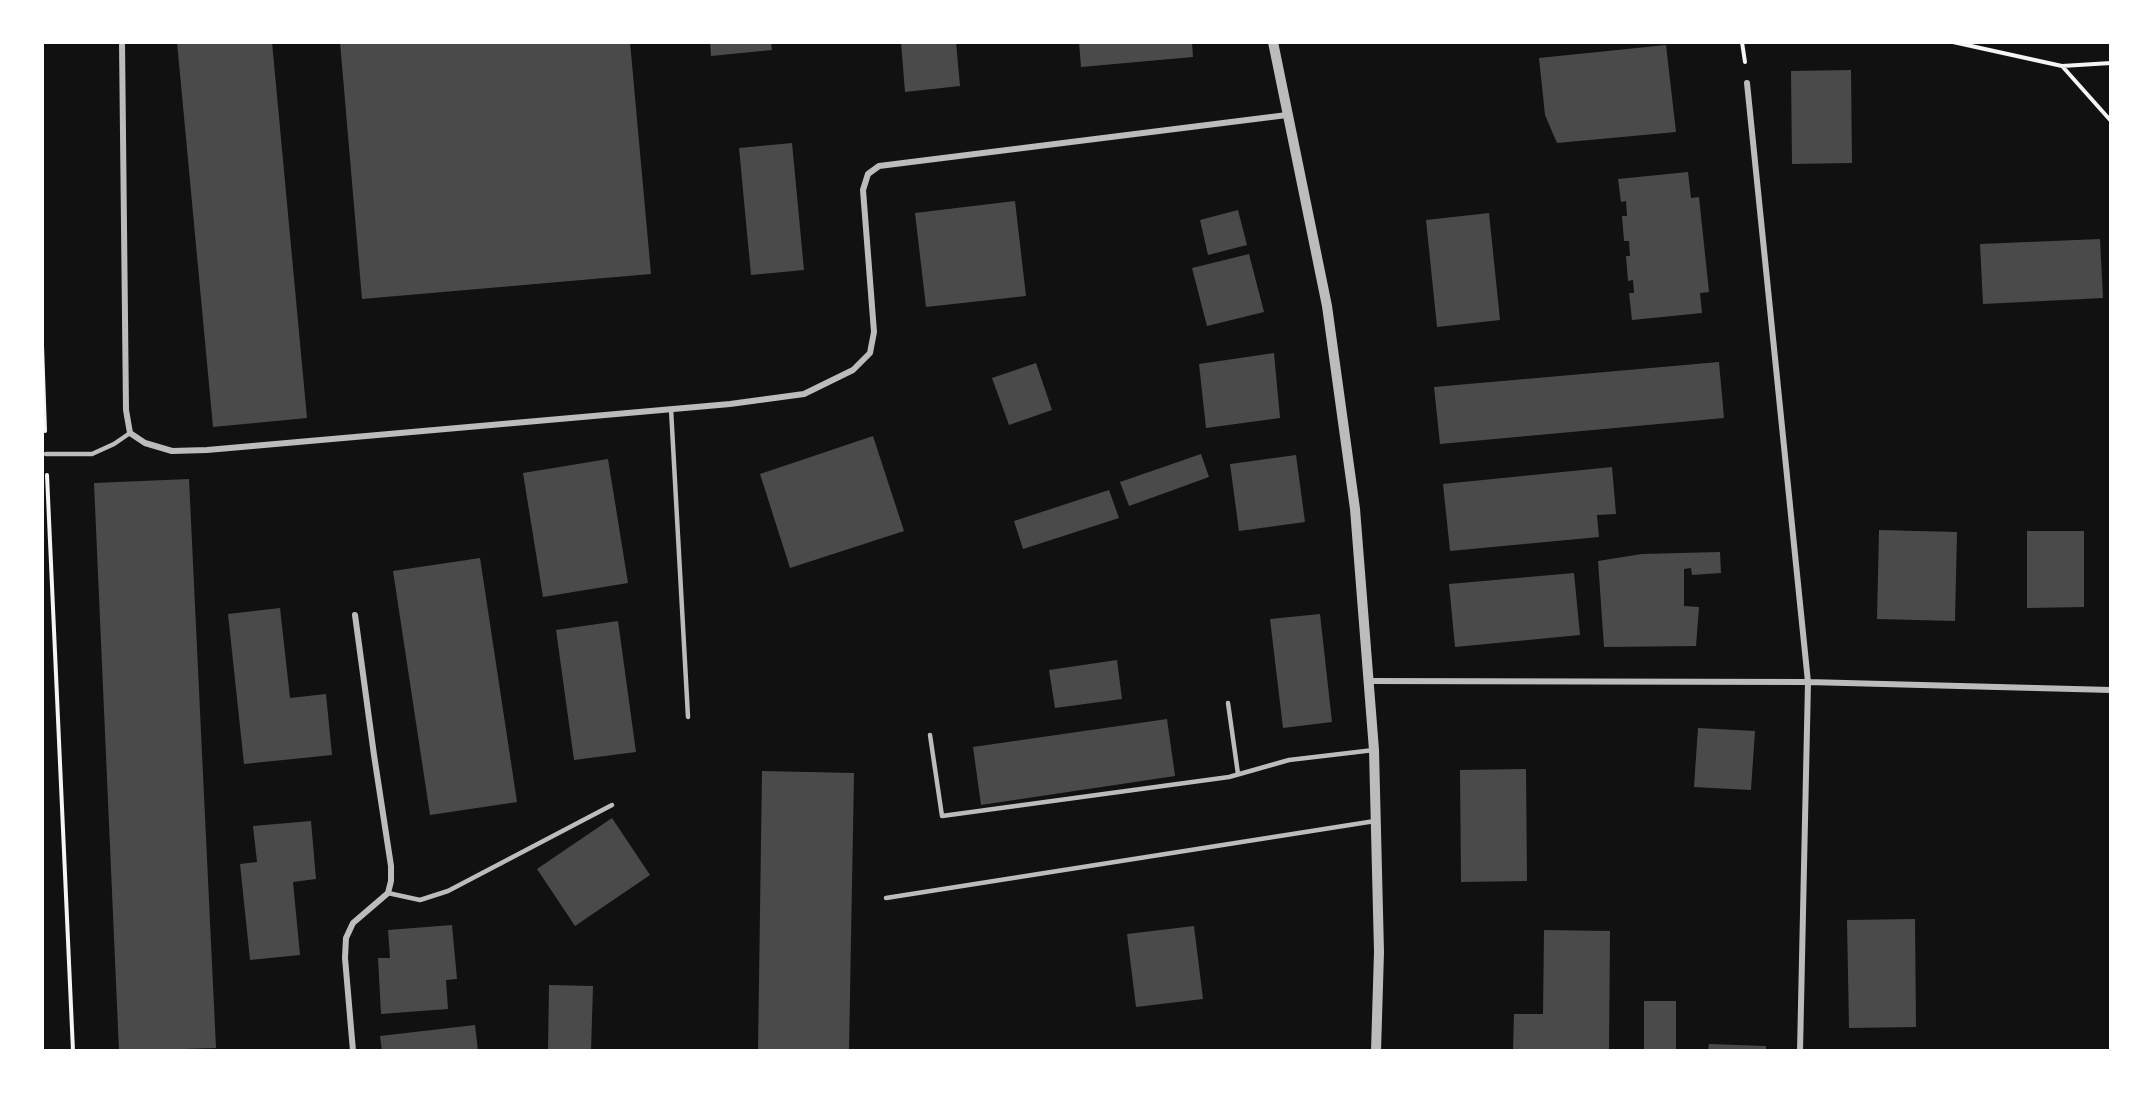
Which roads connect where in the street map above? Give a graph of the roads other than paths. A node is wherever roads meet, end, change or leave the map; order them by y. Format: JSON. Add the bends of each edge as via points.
{"nodes":[{"id":1,"x":122,"y":42,"type":"edge"},
{"id":2,"x":1273,"y":42,"type":"edge"},
{"id":3,"x":1747,"y":83,"type":"dead end"},
{"id":4,"x":1287,"y":115,"type":"junction"},
{"id":5,"x":671,"y":409,"type":"junction"},
{"id":6,"x":130,"y":433,"type":"junction"},
{"id":7,"x":46,"y":454,"type":"road end"},
{"id":8,"x":355,"y":615,"type":"dead end"},
{"id":9,"x":1369,"y":681,"type":"junction"},
{"id":10,"x":1808,"y":682,"type":"junction"},
{"id":11,"x":2111,"y":690,"type":"edge"},
{"id":12,"x":1228,"y":703,"type":"dead end"},
{"id":13,"x":688,"y":717,"type":"dead end"},
{"id":14,"x":930,"y":735,"type":"dead end"},
{"id":15,"x":1374,"y":750,"type":"junction"},
{"id":16,"x":1238,"y":774,"type":"junction"},
{"id":17,"x":612,"y":805,"type":"dead end"},
{"id":18,"x":1375,"y":821,"type":"junction"},
{"id":19,"x":388,"y":893,"type":"junction"},
{"id":20,"x":886,"y":898,"type":"dead end"},
{"id":21,"x":353,"y":1051,"type":"edge"},
{"id":22,"x":1376,"y":1051,"type":"edge"},
{"id":23,"x":1800,"y":1051,"type":"edge"}],
"edges":[{"from":1,"to":6,"type":"street","via":[[126,410]]},
{"from":2,"to":4,"type":"street"},
{"from":3,"to":10,"type":"street"},
{"from":4,"to":5,"type":"street","via":[[879,166],[868,174],[863,190],[874,332],[870,353],[853,370],[804,394]]},
{"from":4,"to":9,"type":"street","via":[[1328,318],[1355,509]]},
{"from":5,"to":6,"type":"street","via":[[207,450],[172,451],[145,443]]},
{"from":5,"to":13,"type":"lane"},
{"from":6,"to":7,"type":"lane","via":[[93,454]]},
{"from":8,"to":19,"type":"street","via":[[391,867]]},
{"from":9,"to":10,"type":"street"},
{"from":9,"to":15,"type":"street"},
{"from":10,"to":11,"type":"street"},
{"from":10,"to":23,"type":"street"},
{"from":12,"to":16,"type":"lane"},
{"from":14,"to":16,"type":"lane","via":[[942,816]]},
{"from":15,"to":16,"type":"lane","via":[[1289,760]]},
{"from":15,"to":18,"type":"street"},
{"from":17,"to":19,"type":"lane","via":[[448,891],[420,900]]},
{"from":18,"to":20,"type":"lane"},
{"from":18,"to":22,"type":"street","via":[[1379,952]]},
{"from":19,"to":21,"type":"street","via":[[353,923],[346,938]]}]}
